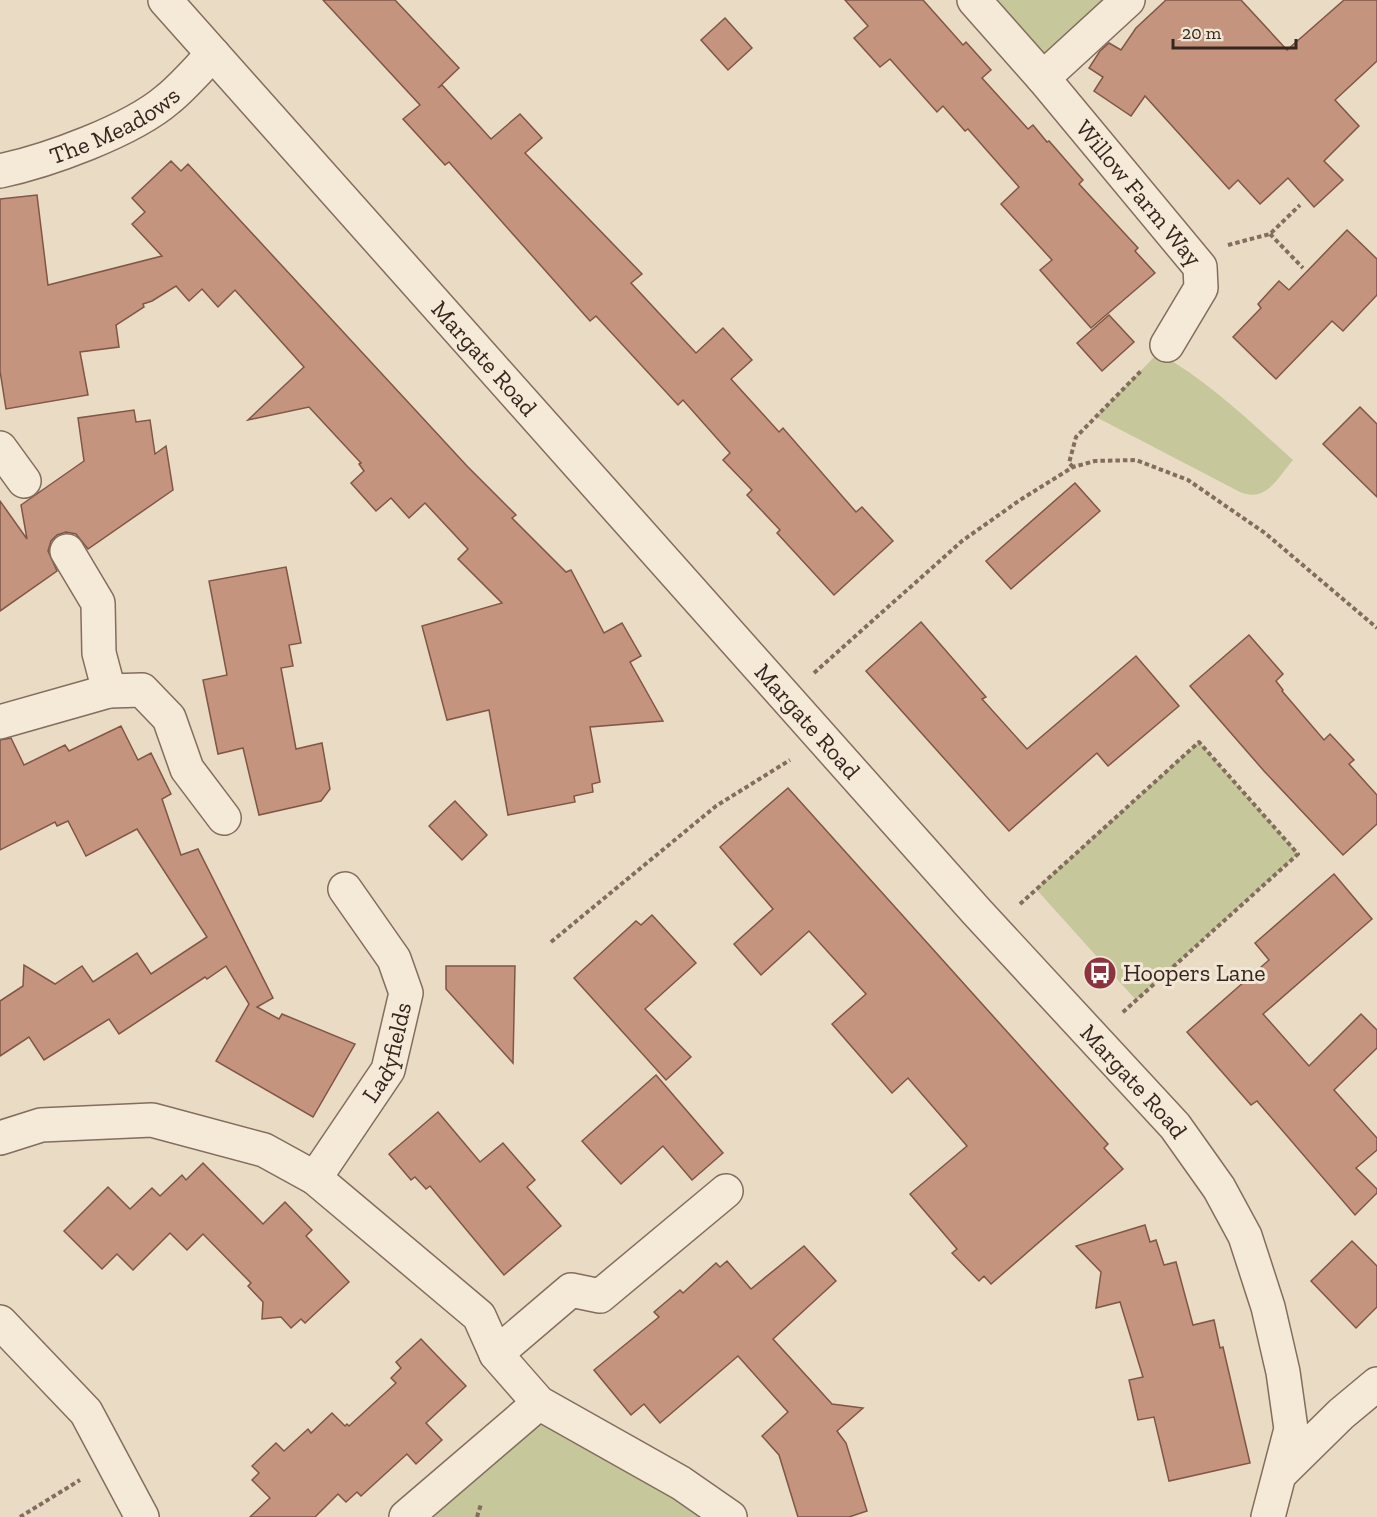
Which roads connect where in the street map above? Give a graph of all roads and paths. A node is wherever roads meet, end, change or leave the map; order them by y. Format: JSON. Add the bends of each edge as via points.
{"nodes":[{"id":1,"x":165,"y":0,"type":"edge"},
{"id":2,"x":974,"y":0,"type":"edge"},
{"id":3,"x":1128,"y":0,"type":"edge"},
{"id":4,"x":213,"y":54,"type":"junction"},
{"id":5,"x":1043,"y":78,"type":"junction"},
{"id":6,"x":0,"y":171,"type":"edge"},
{"id":7,"x":1300,"y":205,"type":"dead end"},
{"id":8,"x":1270,"y":234,"type":"junction"},
{"id":9,"x":1190,"y":255,"type":"junction"},
{"id":10,"x":1303,"y":268,"type":"dead end"},
{"id":11,"x":1167,"y":345,"type":"joint"},
{"id":12,"x":0,"y":448,"type":"edge"},
{"id":13,"x":1073,"y":468,"type":"junction"},
{"id":14,"x":24,"y":482,"type":"dead end"},
{"id":15,"x":67,"y":551,"type":"dead end"},
{"id":16,"x":1377,"y":628,"type":"edge"},
{"id":17,"x":109,"y":691,"type":"junction"},
{"id":18,"x":787,"y":697,"type":"junction"},
{"id":19,"x":0,"y":722,"type":"edge"},
{"id":20,"x":825,"y":740,"type":"junction"},
{"id":21,"x":224,"y":818,"type":"dead end"},
{"id":22,"x":345,"y":889,"type":"dead end"},
{"id":23,"x":992,"y":929,"type":"junction"},
{"id":24,"x":551,"y":942,"type":"dead end"},
{"id":25,"x":1094,"y":1038,"type":"junction"},
{"id":26,"x":0,"y":1138,"type":"edge"},
{"id":27,"x":315,"y":1178,"type":"junction"},
{"id":28,"x":726,"y":1191,"type":"dead end"},
{"id":29,"x":0,"y":1322,"type":"edge"},
{"id":30,"x":496,"y":1354,"type":"junction"},
{"id":31,"x":1377,"y":1384,"type":"edge"},
{"id":32,"x":539,"y":1403,"type":"junction"},
{"id":33,"x":111,"y":1460,"type":"junction"},
{"id":34,"x":1279,"y":1476,"type":"junction"},
{"id":35,"x":20,"y":1517,"type":"edge"},
{"id":36,"x":142,"y":1517,"type":"edge"},
{"id":37,"x":406,"y":1517,"type":"edge"},
{"id":38,"x":730,"y":1517,"type":"edge"},
{"id":39,"x":1268,"y":1517,"type":"edge"}],
"edges":[{"from":1,"to":4,"type":"street","name":"Margate Road"},
{"from":2,"to":5,"type":"street","name":"Willow Farm Way"},
{"from":3,"to":5,"type":"street"},
{"from":4,"to":6,"type":"street","name":"The Meadows","via":[[167,100],[118,130]]},
{"from":4,"to":18,"type":"street","name":"Margate Road"},
{"from":5,"to":9,"type":"street","name":"Willow Farm Way"},
{"from":7,"to":8,"type":"path"},
{"from":8,"to":9,"type":"path"},
{"from":8,"to":10,"type":"path"},
{"from":9,"to":11,"type":"street","name":"Willow Farm Way","via":[[1200,267],[1201,288]]},
{"from":11,"to":13,"type":"path","via":[[1076,437],[1069,463]]},
{"from":12,"to":14,"type":"street"},
{"from":13,"to":16,"type":"path","via":[[1095,461],[1136,460],[1188,480],[1265,533]]},
{"from":13,"to":18,"type":"path","via":[[962,541]]},
{"from":15,"to":17,"type":"street","via":[[98,603],[99,653]]},
{"from":17,"to":19,"type":"street"},
{"from":17,"to":21,"type":"street","via":[[142,690],[169,718],[187,769]]},
{"from":18,"to":20,"type":"street","name":"Margate Road"},
{"from":20,"to":23,"type":"street","name":"Margate Road"},
{"from":20,"to":24,"type":"path","via":[[716,806]]},
{"from":22,"to":27,"type":"street","name":"Ladyfields","via":[[394,959],[406,993],[388,1070]]},
{"from":23,"to":25,"type":"street","name":"Margate Road"},
{"from":23,"to":25,"type":"path","via":[[1199,742],[1298,854]]},
{"from":25,"to":34,"type":"street","name":"Margate Road","via":[[1175,1126],[1219,1188],[1245,1236],[1268,1307],[1283,1372],[1291,1429]]},
{"from":26,"to":27,"type":"street","via":[[41,1125],[152,1120],[264,1150]]},
{"from":27,"to":30,"type":"street","via":[[479,1316]]},
{"from":28,"to":30,"type":"street","via":[[600,1296],[571,1290]]},
{"from":29,"to":33,"type":"street","via":[[86,1412]]},
{"from":30,"to":32,"type":"street"},
{"from":31,"to":34,"type":"street"},
{"from":32,"to":37,"type":"street"},
{"from":32,"to":38,"type":"street","via":[[681,1483]]},
{"from":33,"to":35,"type":"path"},
{"from":33,"to":36,"type":"street"},
{"from":34,"to":39,"type":"street","name":"Margate Road"}]}
